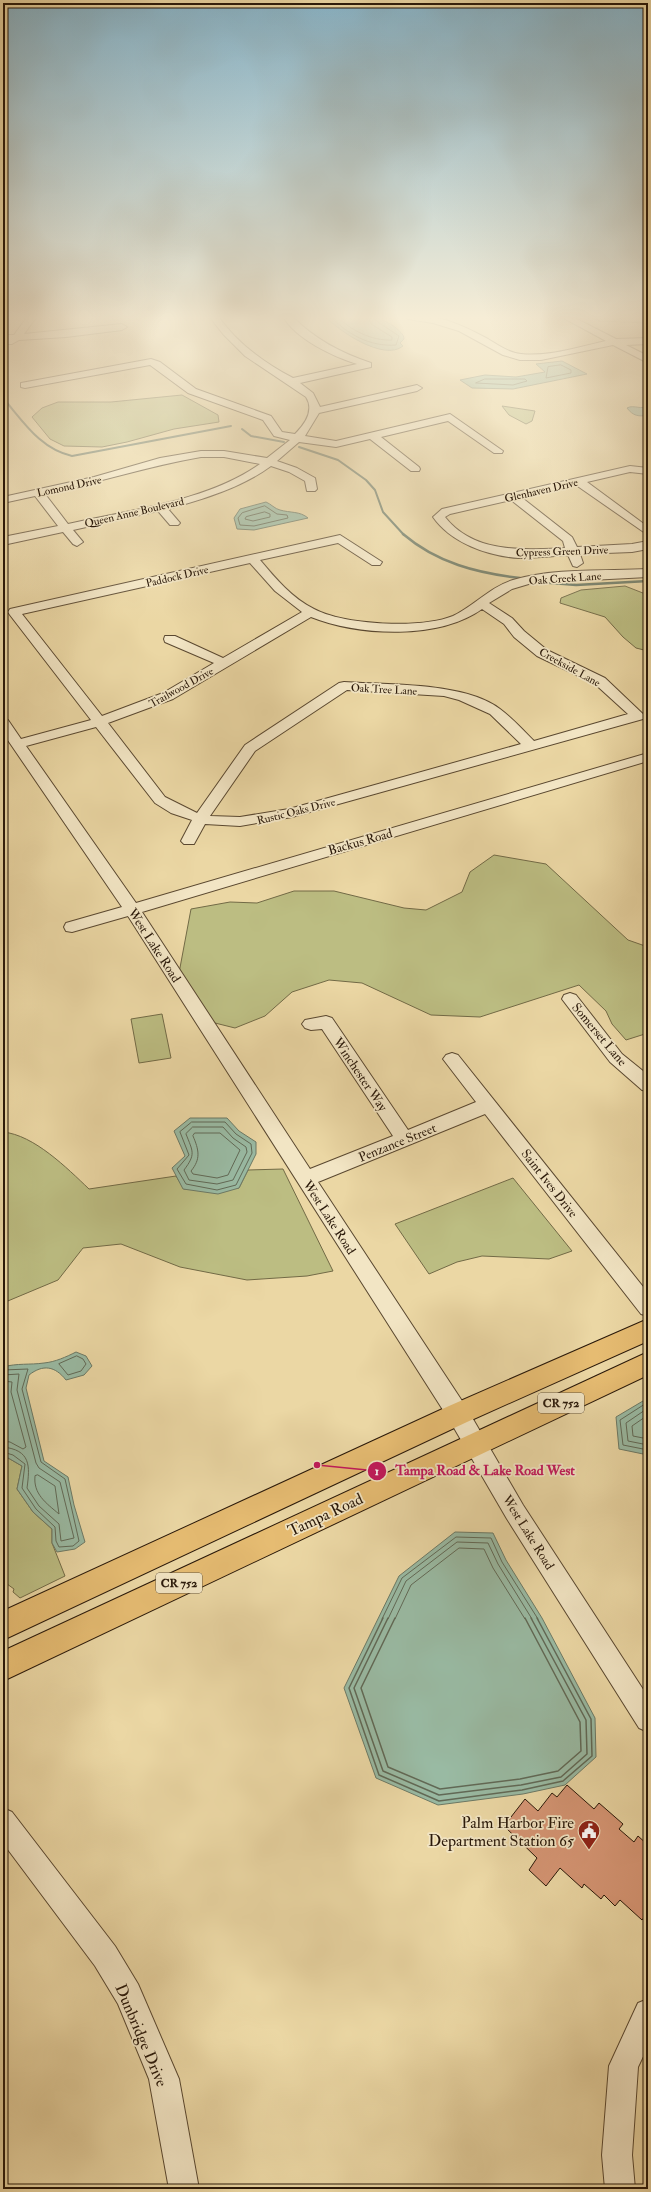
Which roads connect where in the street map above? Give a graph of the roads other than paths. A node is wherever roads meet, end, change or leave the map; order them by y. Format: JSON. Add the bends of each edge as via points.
{"nodes":[{"id":1,"x":266,"y":418,"type":"edge"},
{"id":2,"x":312,"y":418,"type":"edge"},
{"id":3,"x":444,"y":418,"type":"edge"},
{"id":4,"x":452,"y":418,"type":"edge"},
{"id":5,"x":372,"y":435,"type":"junction"},
{"id":6,"x":297,"y":438,"type":"junction"},
{"id":7,"x":498,"y":451,"type":"dead end"},
{"id":8,"x":269,"y":462,"type":"junction"},
{"id":9,"x":415,"y":469,"type":"dead end"},
{"id":10,"x":646,"y":470,"type":"edge"},
{"id":11,"x":578,"y":481,"type":"junction"},
{"id":12,"x":311,"y":489,"type":"dead end"},
{"id":13,"x":38,"y":493,"type":"junction"},
{"id":14,"x":513,"y":496,"type":"junction"},
{"id":15,"x":3,"y":500,"type":"edge"},
{"id":16,"x":161,"y":508,"type":"junction"},
{"id":17,"x":439,"y":517,"type":"joint"},
{"id":18,"x":174,"y":523,"type":"dead end"},
{"id":19,"x":66,"y":528,"type":"junction"},
{"id":20,"x":648,"y":532,"type":"edge"},
{"id":21,"x":3,"y":541,"type":"edge"},
{"id":22,"x":77,"y":542,"type":"dead end"},
{"id":23,"x":648,"y":545,"type":"edge"},
{"id":24,"x":572,"y":552,"type":"junction"},
{"id":25,"x":253,"y":559,"type":"junction"},
{"id":26,"x":376,"y":562,"type":"dead end"},
{"id":27,"x":648,"y":573,"type":"edge"},
{"id":28,"x":582,"y":576,"type":"junction"},
{"id":29,"x":482,"y":604,"type":"junction"},
{"id":30,"x":14,"y":612,"type":"joint"},
{"id":31,"x":311,"y":612,"type":"junction"},
{"id":32,"x":170,"y":639,"type":"dead end"},
{"id":33,"x":224,"y":663,"type":"junction"},
{"id":34,"x":638,"y":716,"type":"joint"},
{"id":35,"x":98,"y":722,"type":"junction"},
{"id":36,"x":3,"y":723,"type":"edge"},
{"id":37,"x":18,"y":744,"type":"junction"},
{"id":38,"x":531,"y":746,"type":"junction"},
{"id":39,"x":648,"y":757,"type":"edge"},
{"id":40,"x":201,"y":818,"type":"junction"},
{"id":41,"x":189,"y":841,"type":"dead end"},
{"id":42,"x":132,"y":909,"type":"junction"},
{"id":43,"x":72,"y":927,"type":"dead end"},
{"id":44,"x":570,"y":999,"type":"dead end"},
{"id":45,"x":311,"y":1024,"type":"dead end"},
{"id":46,"x":452,"y":1058,"type":"dead end"},
{"id":47,"x":648,"y":1085,"type":"edge"},
{"id":48,"x":488,"y":1105,"type":"junction"},
{"id":49,"x":405,"y":1138,"type":"junction"},
{"id":50,"x":305,"y":1179,"type":"junction"},
{"id":51,"x":648,"y":1308,"type":"edge"},
{"id":52,"x":648,"y":1330,"type":"edge"},
{"id":53,"x":648,"y":1363,"type":"edge"},
{"id":54,"x":458,"y":1414,"type":"junction"},
{"id":55,"x":475,"y":1443,"type":"junction"},
{"id":56,"x":91,"y":1584,"type":"junction"},
{"id":57,"x":3,"y":1626,"type":"edge"},
{"id":58,"x":3,"y":1642,"type":"edge"},
{"id":59,"x":3,"y":1666,"type":"edge"},
{"id":60,"x":648,"y":1719,"type":"edge"},
{"id":61,"x":3,"y":1821,"type":"edge"},
{"id":62,"x":648,"y":2013,"type":"edge"},
{"id":63,"x":184,"y":2189,"type":"edge"},
{"id":64,"x":620,"y":2189,"type":"edge"}],
"edges":[{"from":1,"to":6,"type":"street","via":[[278,434]]},
{"from":2,"to":6,"type":"street","name":"Queen Anne Boulevard"},
{"from":3,"to":5,"type":"street"},
{"from":4,"to":7,"type":"street"},
{"from":5,"to":6,"type":"street","via":[[336,444]]},
{"from":5,"to":9,"type":"street"},
{"from":6,"to":8,"type":"street","name":"Queen Anne Boulevard"},
{"from":8,"to":12,"type":"street","name":"Lomond Drive","via":[[303,474],[311,480]]},
{"from":8,"to":13,"type":"street","name":"Lomond Drive","via":[[219,454],[182,456]]},
{"from":8,"to":16,"type":"street","name":"Queen Anne Boulevard","via":[[232,483]]},
{"from":10,"to":11,"type":"street","name":"Glenhaven Drive","via":[[630,469]]},
{"from":11,"to":14,"type":"street","name":"Glenhaven Drive"},
{"from":11,"to":20,"type":"street"},
{"from":13,"to":15,"type":"street","name":"Lomond Drive"},
{"from":13,"to":19,"type":"street"},
{"from":14,"to":17,"type":"street","name":"Glenhaven Drive","via":[[446,511]]},
{"from":14,"to":24,"type":"street","via":[[568,538]]},
{"from":16,"to":18,"type":"street"},
{"from":16,"to":19,"type":"street","name":"Queen Anne Boulevard"},
{"from":17,"to":24,"type":"street","name":"Cypress Green Drive","via":[[459,535],[503,552]]},
{"from":19,"to":21,"type":"street","name":"Queen Anne Boulevard"},
{"from":19,"to":22,"type":"street"},
{"from":23,"to":24,"type":"street","name":"Cypress Green Drive"},
{"from":24,"to":28,"type":"street"},
{"from":25,"to":26,"type":"street","name":"Paddock Drive","via":[[340,539]]},
{"from":25,"to":30,"type":"street","name":"Paddock Drive"},
{"from":25,"to":31,"type":"street","name":"Oak Creek Lane","via":[[281,592]]},
{"from":27,"to":28,"type":"street","name":"Oak Creek Lane"},
{"from":28,"to":29,"type":"street","name":"Oak Creek Lane","via":[[533,579],[514,584],[488,597]]},
{"from":29,"to":31,"type":"street","name":"Oak Creek Lane","via":[[457,618],[436,624],[399,627],[347,623]]},
{"from":29,"to":34,"type":"street","name":"Creekside Lane","via":[[508,621],[542,653],[600,681]]},
{"from":30,"to":35,"type":"street","name":"Rustic Oaks Drive"},
{"from":31,"to":33,"type":"street","name":"Trailwood Drive"},
{"from":32,"to":33,"type":"street"},
{"from":33,"to":35,"type":"street","name":"Trailwood Drive","via":[[168,696],[133,712]]},
{"from":34,"to":38,"type":"street","name":"Rustic Oaks Drive"},
{"from":35,"to":37,"type":"street","name":"Trailwood Drive"},
{"from":35,"to":40,"type":"street","name":"Rustic Oaks Drive","via":[[160,800],[179,812]]},
{"from":36,"to":37,"type":"street","name":"West Lake Road"},
{"from":37,"to":42,"type":"street","name":"West Lake Road"},
{"from":38,"to":40,"type":"street","name":"Rustic Oaks Drive","via":[[258,821],[226,822]]},
{"from":38,"to":40,"type":"street","name":"Oak Tree Lane","via":[[495,711],[464,697],[444,692],[344,686],[250,748]]},
{"from":39,"to":42,"type":"street","name":"Backus Road"},
{"from":40,"to":41,"type":"street","name":"Oak Tree Lane"},
{"from":42,"to":43,"type":"street","name":"Backus Road"},
{"from":42,"to":50,"type":"street","name":"West Lake Road"},
{"from":44,"to":47,"type":"street","name":"Somerset Lane","via":[[616,1058]]},
{"from":45,"to":49,"type":"street","name":"Winchester Way","via":[[326,1022]]},
{"from":46,"to":48,"type":"street","name":"Saint Ives Drive"},
{"from":48,"to":49,"type":"street","name":"Penzance Street"},
{"from":48,"to":51,"type":"street","name":"Saint Ives Drive"},
{"from":49,"to":50,"type":"street","name":"Penzance Street"},
{"from":50,"to":54,"type":"street","name":"West Lake Road"},
{"from":52,"to":54,"type":"main road","number":"CR 752"},
{"from":53,"to":55,"type":"main road","name":"Tampa Road","number":"CR 752"},
{"from":54,"to":55,"type":"street","name":"West Lake Road"},
{"from":54,"to":56,"type":"main road","number":"CR 752"},
{"from":55,"to":59,"type":"main road","name":"Tampa Road","number":"CR 752"},
{"from":55,"to":60,"type":"street","name":"West Lake Road","via":[[515,1512]]},
{"from":56,"to":57,"type":"main road","number":"CR 752"},
{"from":56,"to":58,"type":"main road","via":[[41,1624]]},
{"from":61,"to":63,"type":"street","name":"Dunbridge Drive","via":[[105,1956],[128,1994],[164,2079]]},
{"from":62,"to":64,"type":"street","via":[[624,2066],[617,2155]]}]}
